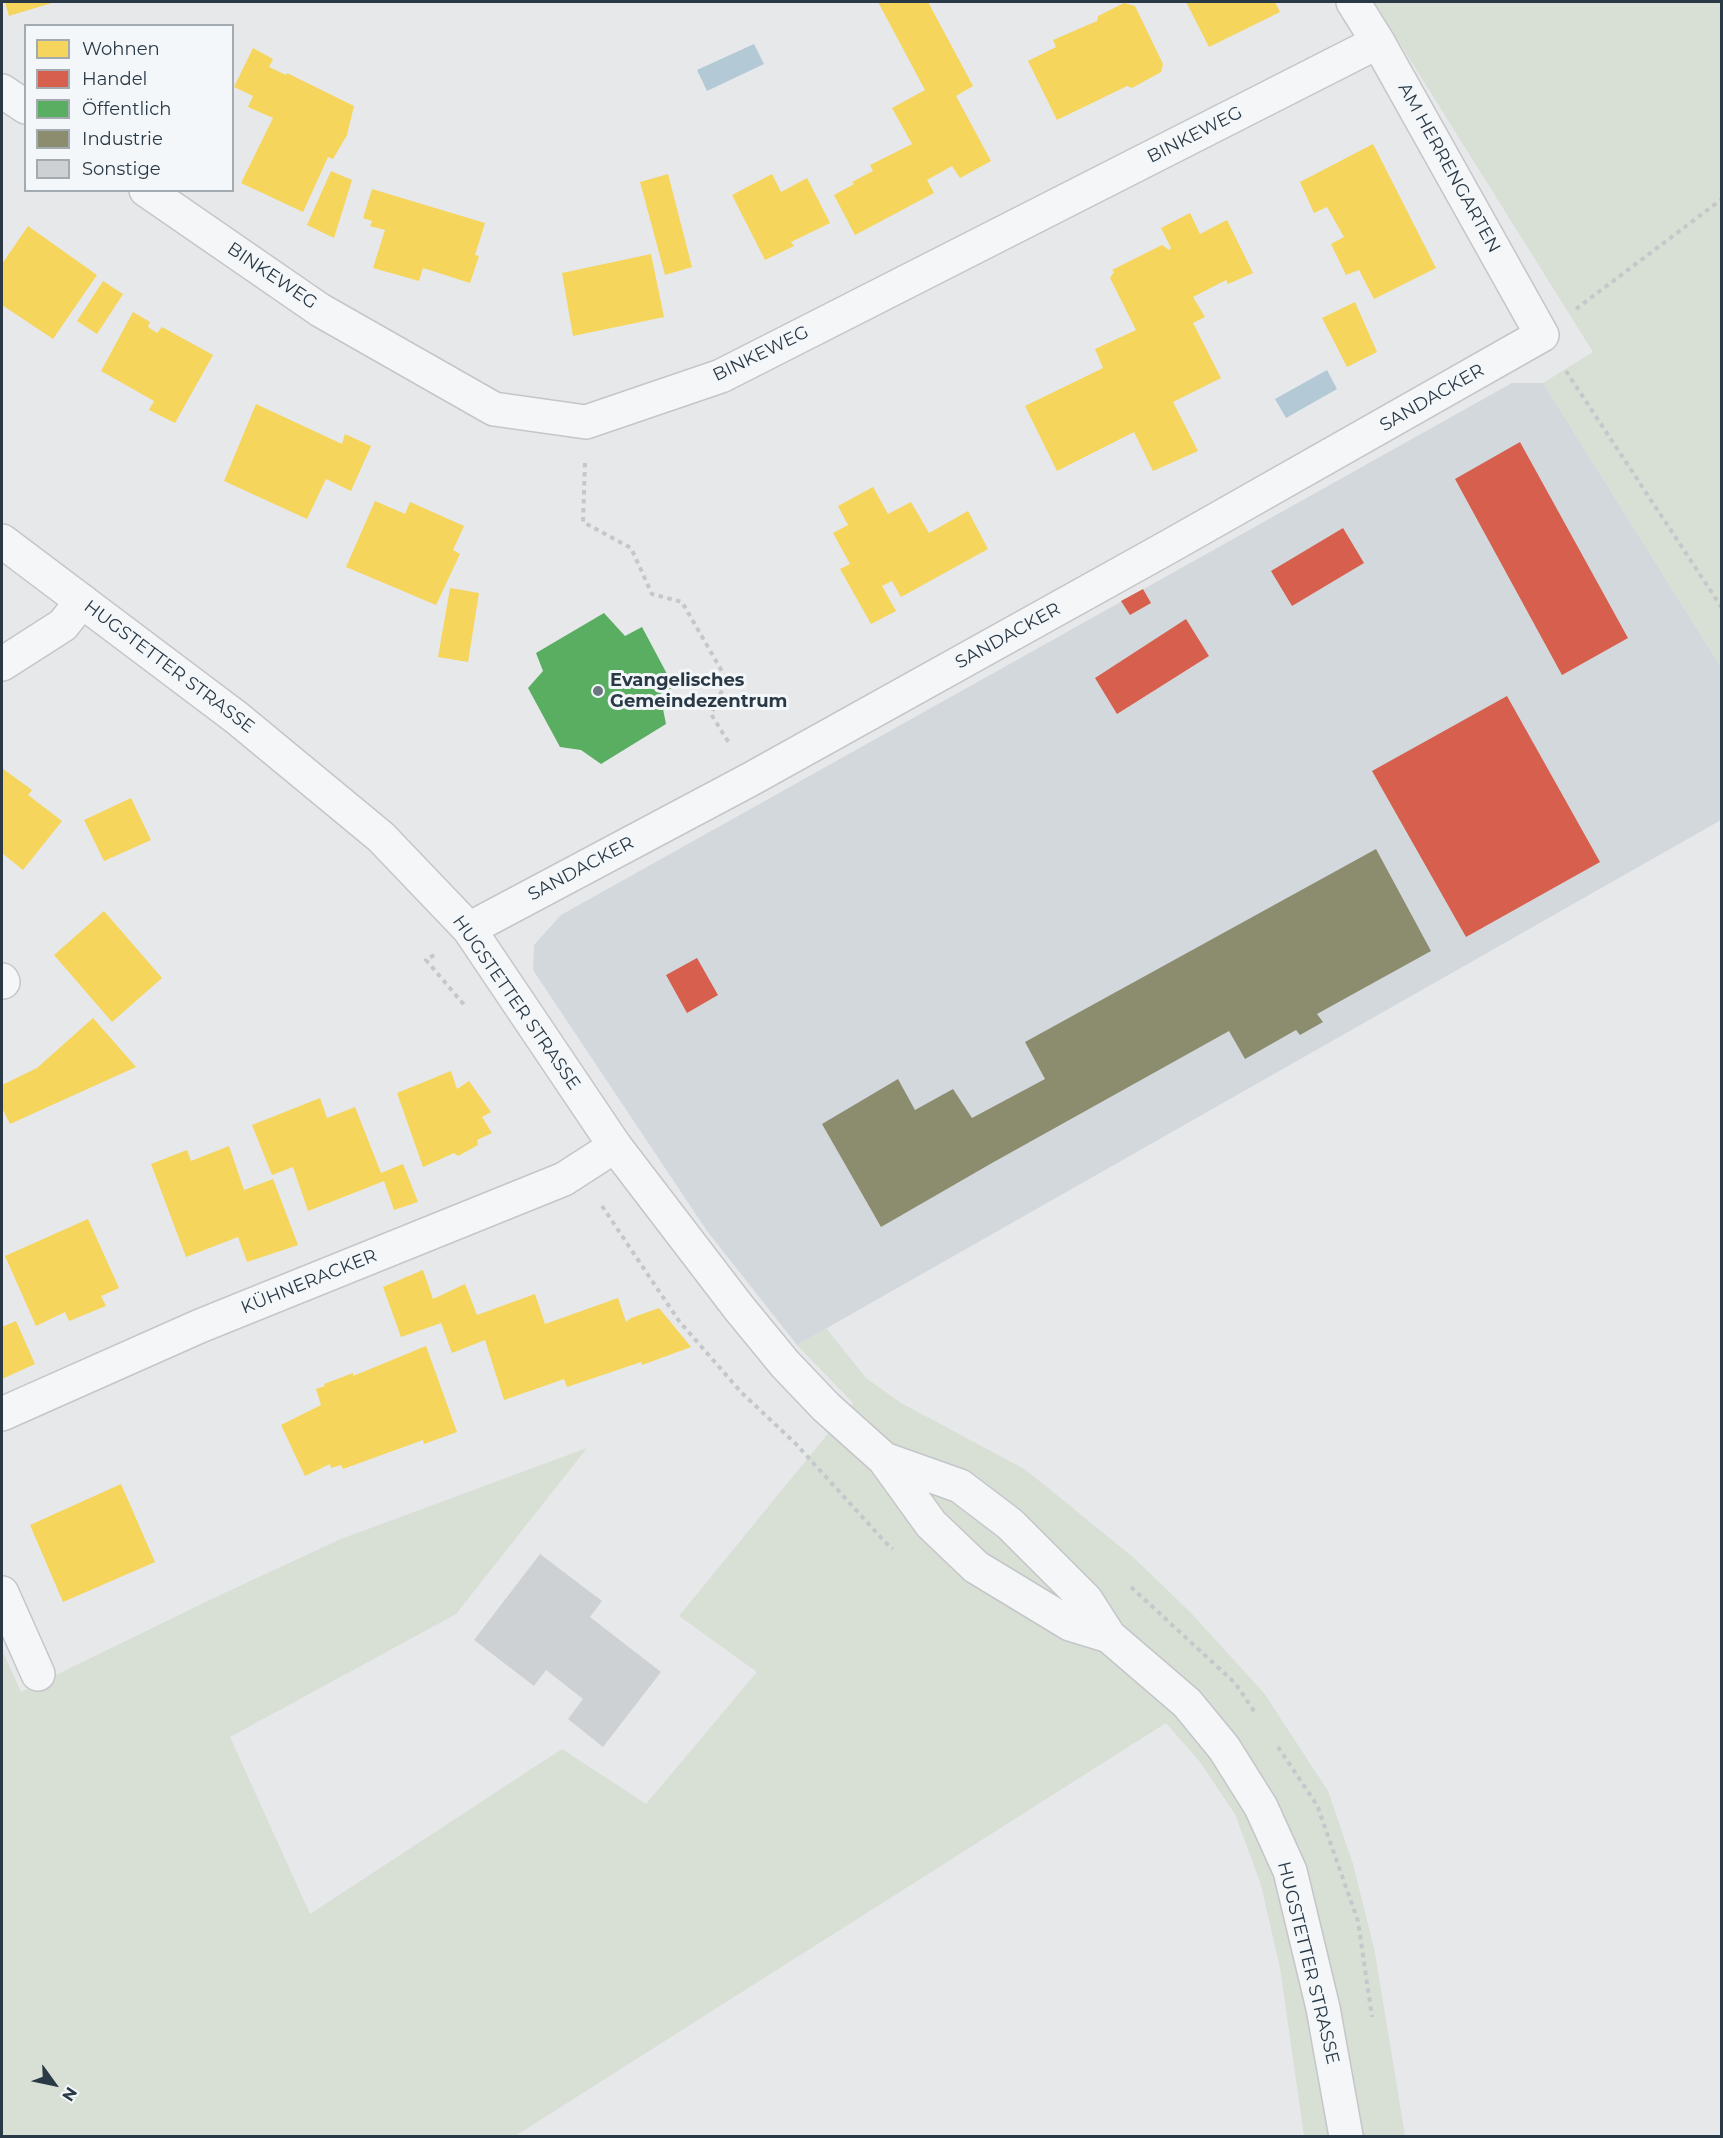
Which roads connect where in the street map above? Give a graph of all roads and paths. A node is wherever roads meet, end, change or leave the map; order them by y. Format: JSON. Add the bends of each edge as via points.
{"nodes":[{"id":1,"x":1353,"y":2,"type":"edge"},
{"id":2,"x":1378,"y":42,"type":"junction"},
{"id":3,"x":2,"y":91,"type":"edge"},
{"id":4,"x":24,"y":106,"type":"edge"},
{"id":5,"x":149,"y":192,"type":"edge"},
{"id":6,"x":1722,"y":199,"type":"edge"},
{"id":7,"x":1542,"y":335,"type":"junction"},
{"id":8,"x":586,"y":422,"type":"junction"},
{"id":9,"x":2,"y":541,"type":"edge"},
{"id":10,"x":82,"y":601,"type":"junction"},
{"id":11,"x":1722,"y":608,"type":"edge"},
{"id":12,"x":2,"y":664,"type":"edge"},
{"id":13,"x":751,"y":779,"type":"junction"},
{"id":14,"x":469,"y":928,"type":"junction"},
{"id":15,"x":615,"y":1146,"type":"junction"},
{"id":16,"x":2,"y":1414,"type":"edge"},
{"id":17,"x":884,"y":1458,"type":"junction"},
{"id":18,"x":2,"y":1593,"type":"edge"},
{"id":19,"x":1109,"y":1636,"type":"junction"},
{"id":20,"x":38,"y":1674,"type":"dead end"},
{"id":21,"x":1346,"y":2136,"type":"edge"}],
"edges":[{"from":1,"to":2,"type":"street","name":"AM HERRENGARTEN"},
{"from":2,"to":7,"type":"street","name":"AM HERRENGARTEN"},
{"from":2,"to":8,"type":"street","name":"BINKEWEG","via":[[721,376]]},
{"from":3,"to":4,"type":"street"},
{"from":5,"to":8,"type":"street","name":"BINKEWEG","via":[[321,310],[494,409]]},
{"from":6,"to":7,"type":"path"},
{"from":7,"to":11,"type":"path"},
{"from":7,"to":13,"type":"street","name":"SANDACKER"},
{"from":8,"to":13,"type":"path","via":[[584,522],[631,548],[652,594],[682,602],[727,680],[711,714]]},
{"from":9,"to":10,"type":"street","name":"HUGSTETTER STRASSE"},
{"from":10,"to":12,"type":"street","via":[[63,625]]},
{"from":10,"to":14,"type":"street","name":"HUGSTETTER STRASSE","via":[[237,718],[381,837]]},
{"from":13,"to":14,"type":"street","name":"SANDACKER"},
{"from":14,"to":15,"type":"street","name":"HUGSTETTER STRASSE"},
{"from":15,"to":16,"type":"street","name":"KÜHNERACKER","via":[[564,1179],[200,1326]]},
{"from":15,"to":17,"type":"street","name":"HUGSTETTER STRASSE","via":[[785,1364]]},
{"from":17,"to":19,"type":"street","name":"HUGSTETTER STRASSE","via":[[960,1486],[1010,1524],[1086,1600]]},
{"from":17,"to":19,"type":"street","name":"HUGSTETTER STRASSE","via":[[931,1524],[976,1567],[1070,1624]]},
{"from":18,"to":20,"type":"street"},
{"from":19,"to":21,"type":"street","name":"HUGSTETTER STRASSE","via":[[1186,1704],[1224,1748],[1261,1807],[1290,1871],[1323,2008]]}]}
